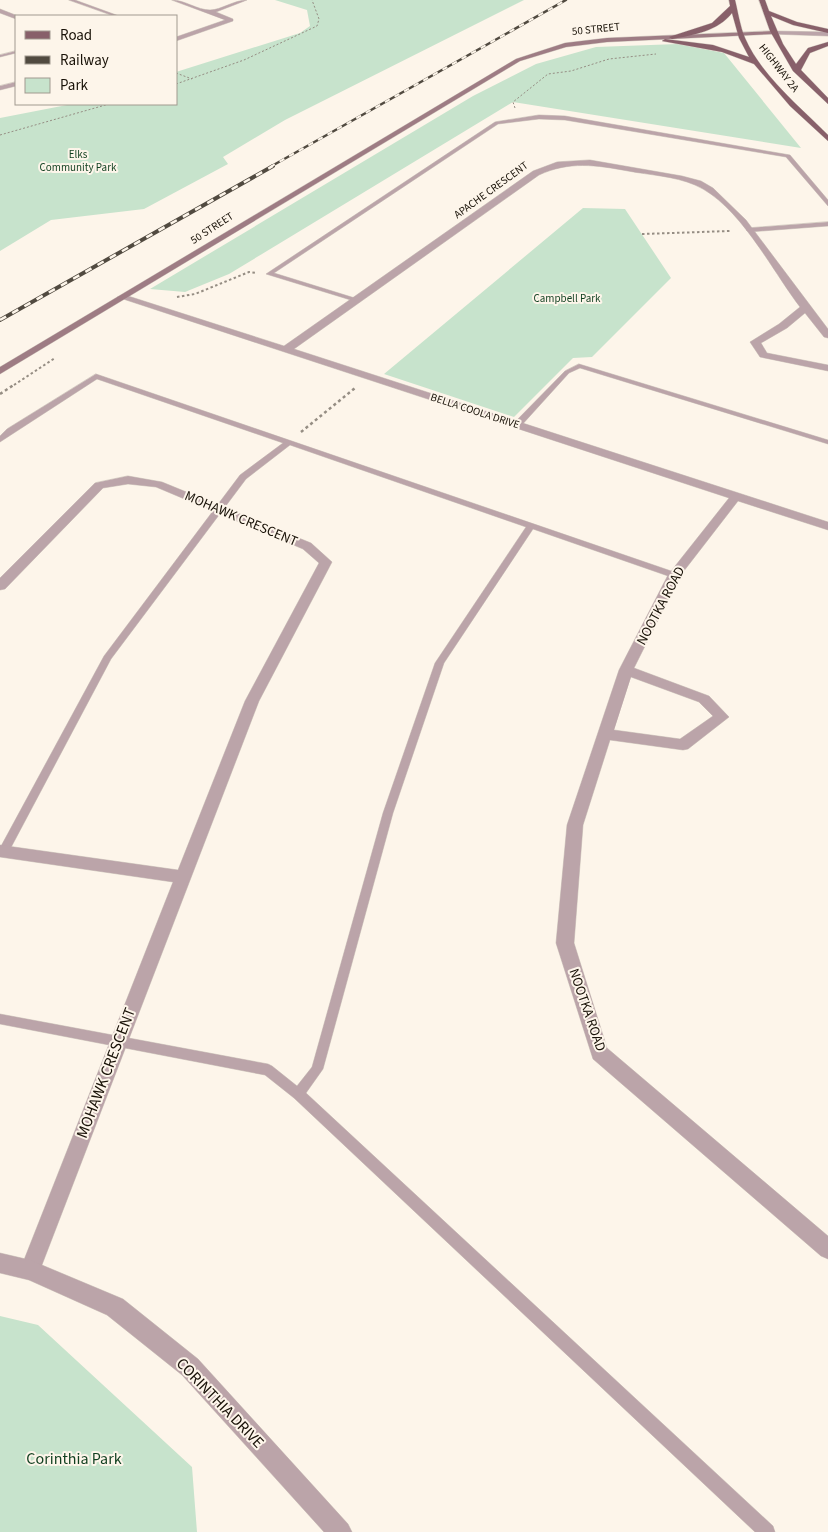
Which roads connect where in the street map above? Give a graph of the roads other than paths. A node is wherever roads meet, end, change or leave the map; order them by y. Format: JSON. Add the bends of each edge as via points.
{"nodes":[{"id":1,"x":71,"y":0,"type":"edge"},
{"id":2,"x":175,"y":0,"type":"edge"},
{"id":3,"x":244,"y":0,"type":"edge"},
{"id":4,"x":762,"y":0,"type":"edge"},
{"id":5,"x":733,"y":3,"type":"edge"},
{"id":6,"x":0,"y":11,"type":"edge"},
{"id":7,"x":211,"y":12,"type":"junction"},
{"id":8,"x":766,"y":12,"type":"junction"},
{"id":9,"x":114,"y":15,"type":"edge"},
{"id":10,"x":15,"y":17,"type":"edge"},
{"id":11,"x":828,"y":32,"type":"edge"},
{"id":12,"x":774,"y":35,"type":"junction"},
{"id":13,"x":742,"y":36,"type":"junction"},
{"id":14,"x":672,"y":37,"type":"junction"},
{"id":15,"x":178,"y":38,"type":"edge"},
{"id":16,"x":828,"y":39,"type":"edge"},
{"id":17,"x":665,"y":42,"type":"junction"},
{"id":18,"x":828,"y":44,"type":"edge"},
{"id":19,"x":15,"y":52,"type":"edge"},
{"id":20,"x":0,"y":56,"type":"edge"},
{"id":21,"x":758,"y":63,"type":"junction"},
{"id":22,"x":797,"y":71,"type":"junction"},
{"id":23,"x":15,"y":84,"type":"edge"},
{"id":24,"x":0,"y":88,"type":"edge"},
{"id":25,"x":828,"y":102,"type":"edge"},
{"id":26,"x":437,"y":107,"type":"junction"},
{"id":27,"x":828,"y":139,"type":"edge"},
{"id":28,"x":828,"y":204,"type":"edge"},
{"id":29,"x":828,"y":224,"type":"edge"},
{"id":30,"x":749,"y":230,"type":"junction"},
{"id":31,"x":122,"y":297,"type":"junction"},
{"id":32,"x":356,"y":300,"type":"junction"},
{"id":33,"x":805,"y":308,"type":"junction"},
{"id":34,"x":828,"y":335,"type":"edge"},
{"id":35,"x":286,"y":350,"type":"junction"},
{"id":36,"x":828,"y":368,"type":"edge"},
{"id":37,"x":0,"y":371,"type":"edge"},
{"id":38,"x":517,"y":425,"type":"junction"},
{"id":39,"x":0,"y":440,"type":"edge"},
{"id":40,"x":289,"y":442,"type":"junction"},
{"id":41,"x":828,"y":442,"type":"edge"},
{"id":42,"x":736,"y":496,"type":"junction"},
{"id":43,"x":218,"y":509,"type":"junction"},
{"id":44,"x":531,"y":526,"type":"junction"},
{"id":45,"x":828,"y":526,"type":"edge"},
{"id":46,"x":674,"y":575,"type":"junction"},
{"id":47,"x":0,"y":586,"type":"edge"},
{"id":48,"x":626,"y":670,"type":"junction"},
{"id":49,"x":605,"y":734,"type":"junction"},
{"id":50,"x":2,"y":851,"type":"edge"},
{"id":51,"x":184,"y":877,"type":"junction"},
{"id":52,"x":0,"y":1019,"type":"edge"},
{"id":53,"x":119,"y":1040,"type":"junction"},
{"id":54,"x":298,"y":1094,"type":"junction"},
{"id":55,"x":828,"y":1249,"type":"edge"},
{"id":56,"x":0,"y":1263,"type":"edge"},
{"id":57,"x":30,"y":1270,"type":"junction"},
{"id":58,"x":340,"y":1532,"type":"edge"},
{"id":59,"x":767,"y":1532,"type":"edge"}],
"edges":[{"from":1,"to":9,"type":"lane"},
{"from":2,"to":7,"type":"street"},
{"from":3,"to":7,"type":"street"},
{"from":4,"to":8,"type":"main road","name":"HIGHWAY 2A"},
{"from":5,"to":13,"type":"main road","name":"HIGHWAY 2A"},
{"from":5,"to":14,"type":"main road","via":[[726,18],[717,25]]},
{"from":6,"to":10,"type":"street"},
{"from":7,"to":15,"type":"street","via":[[231,20]]},
{"from":8,"to":11,"type":"main road","via":[[795,24]]},
{"from":8,"to":12,"type":"main road","name":"HIGHWAY 2A"},
{"from":11,"to":12,"type":"street"},
{"from":12,"to":13,"type":"main road","name":"50 STREET"},
{"from":12,"to":16,"type":"street"},
{"from":12,"to":22,"type":"main road","name":"HIGHWAY 2A"},
{"from":13,"to":14,"type":"main road","name":"50 STREET"},
{"from":13,"to":17,"type":"main road","name":"50 STREET"},
{"from":13,"to":21,"type":"main road","name":"HIGHWAY 2A"},
{"from":14,"to":26,"type":"main road","name":"50 STREET","via":[[597,41],[538,52],[500,69]]},
{"from":17,"to":21,"type":"main road","via":[[723,48]]},
{"from":17,"to":26,"type":"main road","name":"50 STREET","via":[[588,49],[544,58]]},
{"from":18,"to":22,"type":"main road","via":[[804,53]]},
{"from":19,"to":20,"type":"lane"},
{"from":21,"to":27,"type":"main road","name":"HIGHWAY 2A","via":[[793,105]]},
{"from":22,"to":25,"type":"main road","name":"HIGHWAY 2A"},
{"from":23,"to":24,"type":"street"},
{"from":26,"to":31,"type":"main road","name":"50 STREET"},
{"from":28,"to":32,"type":"lane","via":[[788,156],[564,118],[511,120],[497,123],[269,274]]},
{"from":29,"to":30,"type":"lane"},
{"from":30,"to":32,"type":"street","name":"APACHE CRESCENT","via":[[720,197],[698,183],[603,163],[550,165]]},
{"from":30,"to":33,"type":"street","name":"APACHE CRESCENT"},
{"from":31,"to":35,"type":"street","name":"BELLA COOLA DRIVE"},
{"from":31,"to":37,"type":"main road","name":"50 STREET"},
{"from":32,"to":35,"type":"street","name":"APACHE CRESCENT"},
{"from":33,"to":34,"type":"street","name":"APACHE CRESCENT"},
{"from":33,"to":36,"type":"street","via":[[783,326],[755,342],[764,355]]},
{"from":35,"to":38,"type":"street","name":"BELLA COOLA DRIVE"},
{"from":38,"to":41,"type":"lane","via":[[567,372],[579,366]]},
{"from":38,"to":42,"type":"street","name":"BELLA COOLA DRIVE"},
{"from":39,"to":40,"type":"lane","via":[[96,376]]},
{"from":40,"to":43,"type":"lane","via":[[243,477]]},
{"from":40,"to":44,"type":"lane"},
{"from":42,"to":45,"type":"street","name":"BELLA COOLA DRIVE"},
{"from":42,"to":46,"type":"street","name":"NOOTKA ROAD"},
{"from":43,"to":47,"type":"street","name":"MOHAWK CRESCENT","via":[[158,484],[128,480],[99,485]]},
{"from":43,"to":50,"type":"lane","via":[[107,658]]},
{"from":43,"to":51,"type":"street","name":"MOHAWK CRESCENT","via":[[307,546],[326,562],[252,700]]},
{"from":44,"to":46,"type":"lane"},
{"from":44,"to":54,"type":"lane","via":[[440,663],[388,813],[317,1069]]},
{"from":46,"to":48,"type":"street","name":"NOOTKA ROAD"},
{"from":48,"to":49,"type":"street","name":"NOOTKA ROAD"},
{"from":48,"to":49,"type":"street","via":[[704,699],[722,717],[683,745]]},
{"from":49,"to":55,"type":"street","name":"NOOTKA ROAD","via":[[575,825],[565,943],[599,1053]]},
{"from":50,"to":51,"type":"street"},
{"from":51,"to":53,"type":"street","name":"MOHAWK CRESCENT"},
{"from":52,"to":53,"type":"lane"},
{"from":53,"to":54,"type":"lane","via":[[268,1070]]},
{"from":53,"to":57,"type":"street","name":"MOHAWK CRESCENT"},
{"from":54,"to":59,"type":"lane"},
{"from":56,"to":57,"type":"street","name":"CORINTHIA DRIVE"},
{"from":57,"to":58,"type":"street","name":"CORINTHIA DRIVE","via":[[114,1307],[190,1367]]}]}
